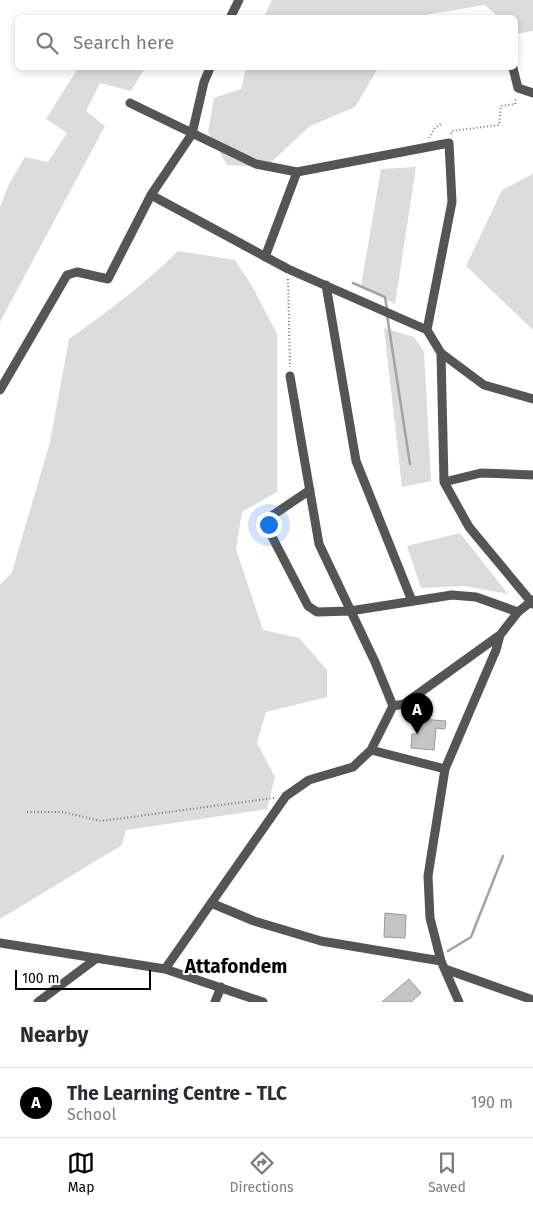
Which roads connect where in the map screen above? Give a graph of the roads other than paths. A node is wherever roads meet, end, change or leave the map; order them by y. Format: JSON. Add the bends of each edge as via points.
{"nodes":[{"id":1,"x":239,"y":0,"type":"edge"},
{"id":2,"x":232,"y":15,"type":"edge"},
{"id":3,"x":209,"y":70,"type":"edge"},
{"id":4,"x":514,"y":70,"type":"edge"},
{"id":5,"x":533,"y":92,"type":"edge"},
{"id":6,"x":130,"y":103,"type":"dead end"},
{"id":7,"x":192,"y":134,"type":"junction"},
{"id":8,"x":297,"y":172,"type":"junction"},
{"id":9,"x":151,"y":195,"type":"junction"},
{"id":10,"x":265,"y":257,"type":"junction"},
{"id":11,"x":326,"y":285,"type":"junction"},
{"id":12,"x":427,"y":330,"type":"junction"},
{"id":13,"x":441,"y":353,"type":"junction"},
{"id":14,"x":290,"y":376,"type":"road end"},
{"id":15,"x":0,"y":390,"type":"edge"},
{"id":16,"x":533,"y":399,"type":"edge"},
{"id":17,"x":533,"y":475,"type":"edge"},
{"id":18,"x":444,"y":482,"type":"junction"},
{"id":19,"x":310,"y":490,"type":"junction"},
{"id":20,"x":412,"y":601,"type":"junction"},
{"id":21,"x":532,"y":602,"type":"edge"},
{"id":22,"x":350,"y":611,"type":"junction"},
{"id":23,"x":518,"y":612,"type":"junction"},
{"id":24,"x":500,"y":635,"type":"junction"},
{"id":25,"x":392,"y":706,"type":"junction"},
{"id":26,"x":371,"y":750,"type":"junction"},
{"id":27,"x":445,"y":769,"type":"junction"},
{"id":28,"x":211,"y":903,"type":"junction"},
{"id":29,"x":0,"y":943,"type":"edge"},
{"id":30,"x":96,"y":958,"type":"junction"},
{"id":31,"x":443,"y":965,"type":"junction"},
{"id":32,"x":165,"y":970,"type":"junction"},
{"id":33,"x":221,"y":987,"type":"junction"},
{"id":34,"x":533,"y":1000,"type":"edge"},
{"id":35,"x":38,"y":1002,"type":"edge"},
{"id":36,"x":215,"y":1002,"type":"edge"},
{"id":37,"x":263,"y":1002,"type":"edge"},
{"id":38,"x":459,"y":1002,"type":"edge"}],
"edges":[{"from":1,"to":2,"type":"street"},
{"from":3,"to":7,"type":"street"},
{"from":4,"to":5,"type":"street","via":[[518,88]]},
{"from":6,"to":7,"type":"street"},
{"from":7,"to":8,"type":"street","via":[[256,164]]},
{"from":7,"to":9,"type":"street"},
{"from":8,"to":10,"type":"street"},
{"from":8,"to":12,"type":"street","via":[[449,143],[452,202]]},
{"from":9,"to":10,"type":"street"},
{"from":9,"to":15,"type":"street","via":[[108,279],[77,272],[67,276]]},
{"from":10,"to":11,"type":"street"},
{"from":11,"to":12,"type":"street"},
{"from":11,"to":20,"type":"street","via":[[356,461]]},
{"from":12,"to":13,"type":"street"},
{"from":13,"to":16,"type":"street","via":[[484,385]]},
{"from":13,"to":18,"type":"street"},
{"from":14,"to":19,"type":"street"},
{"from":17,"to":18,"type":"street","via":[[481,473]]},
{"from":18,"to":21,"type":"street","via":[[469,528]]},
{"from":19,"to":22,"type":"street","via":[[319,544]]},
{"from":19,"to":22,"type":"street","via":[[270,517],[267,527],[308,606],[317,612]]},
{"from":20,"to":22,"type":"street"},
{"from":20,"to":23,"type":"street","via":[[452,595],[476,597]]},
{"from":21,"to":23,"type":"street"},
{"from":22,"to":25,"type":"street"},
{"from":23,"to":24,"type":"street"},
{"from":24,"to":25,"type":"street","via":[[404,704]]},
{"from":24,"to":27,"type":"street"},
{"from":25,"to":26,"type":"street"},
{"from":26,"to":27,"type":"street"},
{"from":26,"to":28,"type":"street","via":[[353,767],[309,780],[286,796]]},
{"from":27,"to":31,"type":"street","via":[[428,876],[430,918]]},
{"from":28,"to":31,"type":"street","via":[[321,941]]},
{"from":28,"to":32,"type":"street"},
{"from":29,"to":30,"type":"street"},
{"from":30,"to":32,"type":"street"},
{"from":30,"to":35,"type":"street"},
{"from":31,"to":34,"type":"street"},
{"from":31,"to":38,"type":"street"},
{"from":32,"to":33,"type":"street"},
{"from":33,"to":36,"type":"street"},
{"from":33,"to":37,"type":"street"}]}
